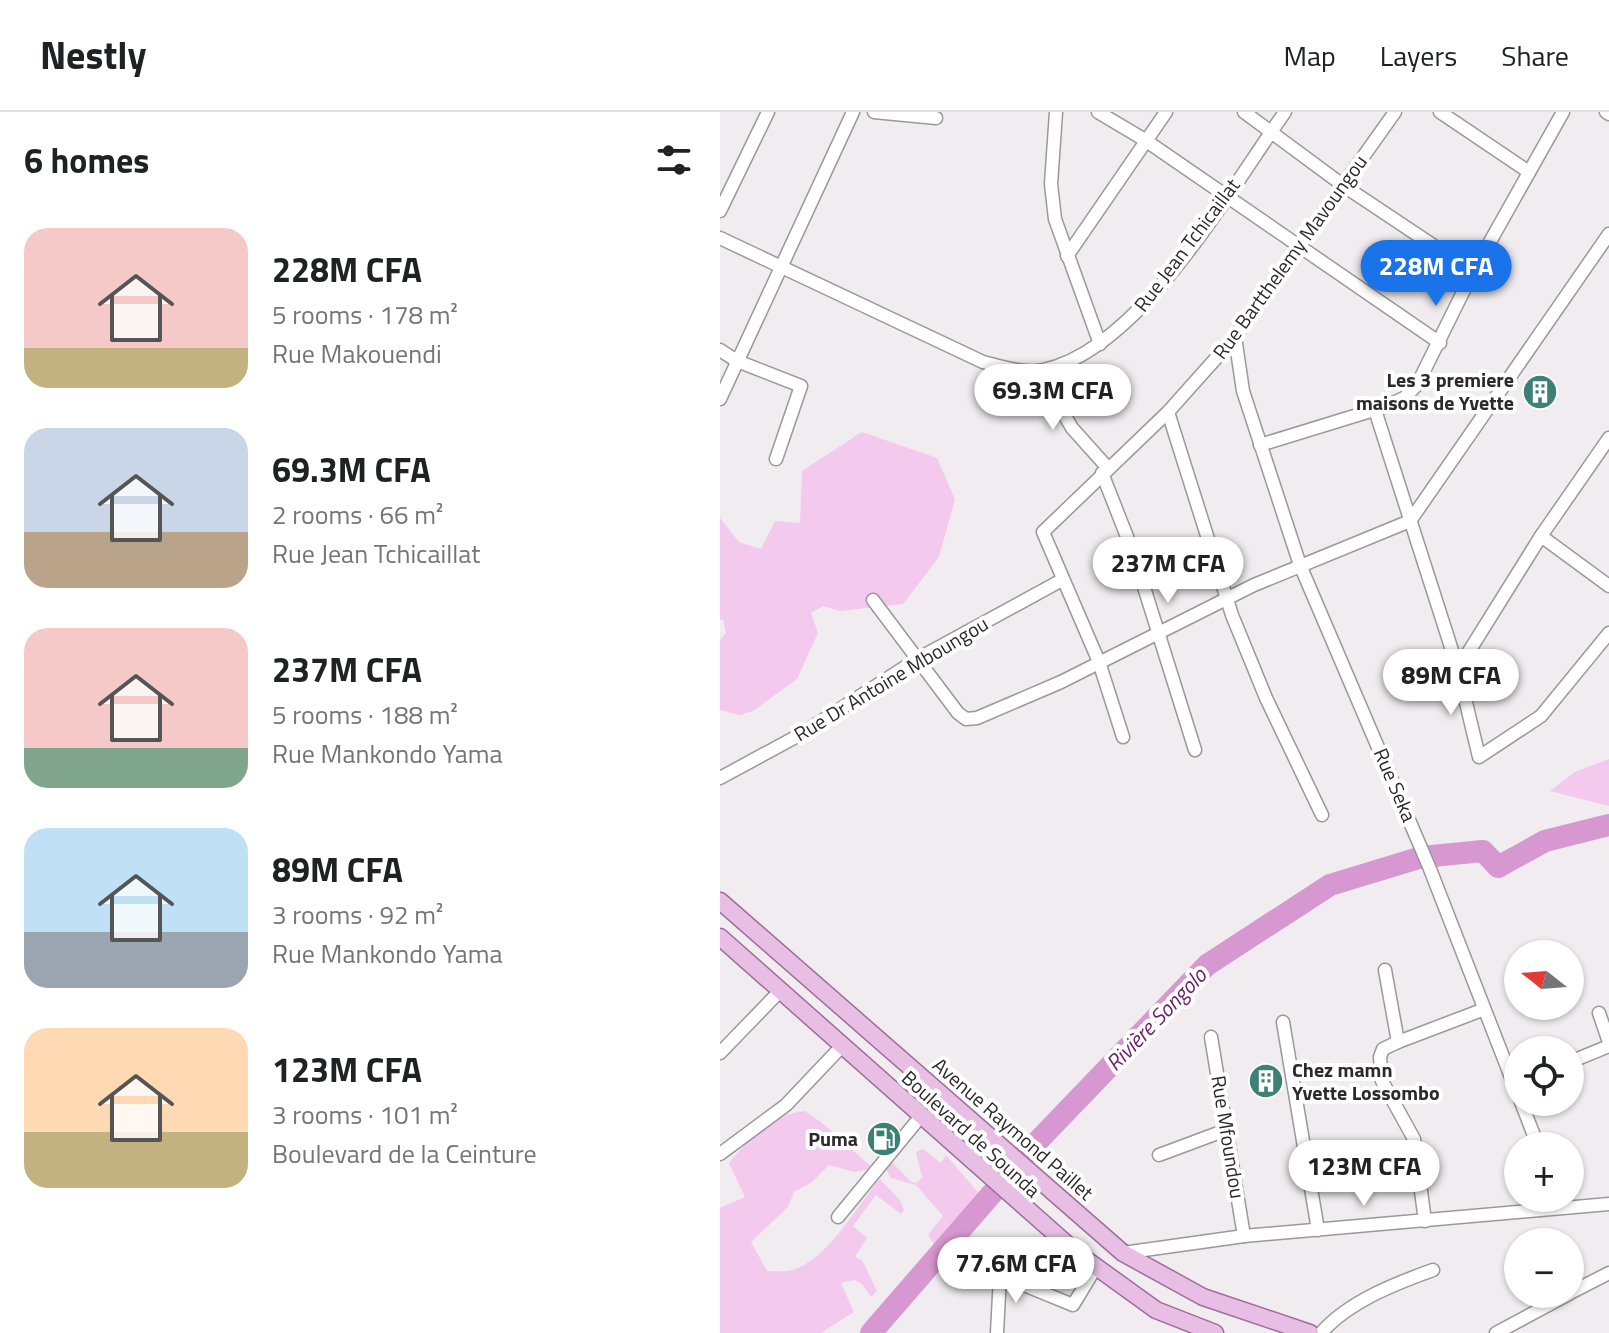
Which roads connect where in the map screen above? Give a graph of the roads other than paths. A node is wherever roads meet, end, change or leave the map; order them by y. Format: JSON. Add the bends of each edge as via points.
{"nodes":[{"id":1,"x":768,"y":112,"type":"edge"},
{"id":2,"x":853,"y":112,"type":"edge"},
{"id":3,"x":874,"y":112,"type":"edge"},
{"id":4,"x":1056,"y":112,"type":"edge"},
{"id":5,"x":1098,"y":112,"type":"edge"},
{"id":6,"x":1166,"y":112,"type":"edge"},
{"id":7,"x":1244,"y":112,"type":"edge"},
{"id":8,"x":1285,"y":112,"type":"edge"},
{"id":9,"x":1395,"y":112,"type":"edge"},
{"id":10,"x":1440,"y":112,"type":"edge"},
{"id":11,"x":1563,"y":112,"type":"edge"},
{"id":12,"x":936,"y":118,"type":"dead end"},
{"id":13,"x":1270,"y":132,"type":"junction"},
{"id":14,"x":1145,"y":140,"type":"junction"},
{"id":15,"x":1529,"y":172,"type":"junction"},
{"id":16,"x":1344,"y":186,"type":"junction"},
{"id":17,"x":1226,"y":196,"type":"junction"},
{"id":18,"x":720,"y":211,"type":"edge"},
{"id":19,"x":1609,"y":234,"type":"edge"},
{"id":20,"x":720,"y":238,"type":"edge"},
{"id":21,"x":1301,"y":247,"type":"junction"},
{"id":22,"x":1067,"y":256,"type":"junction"},
{"id":23,"x":781,"y":267,"type":"junction"},
{"id":24,"x":1473,"y":272,"type":"junction"},
{"id":25,"x":1235,"y":337,"type":"junction"},
{"id":26,"x":1440,"y":343,"type":"junction"},
{"id":27,"x":1100,"y":344,"type":"junction"},
{"id":28,"x":720,"y":350,"type":"edge"},
{"id":29,"x":737,"y":361,"type":"junction"},
{"id":30,"x":1039,"y":371,"type":"junction"},
{"id":31,"x":720,"y":399,"type":"edge"},
{"id":32,"x":1375,"y":410,"type":"junction"},
{"id":33,"x":1168,"y":412,"type":"junction"},
{"id":34,"x":1609,"y":438,"type":"edge"},
{"id":35,"x":1260,"y":445,"type":"junction"},
{"id":36,"x":776,"y":459,"type":"dead end"},
{"id":37,"x":1104,"y":470,"type":"junction"},
{"id":38,"x":1410,"y":521,"type":"junction"},
{"id":39,"x":1541,"y":536,"type":"junction"},
{"id":40,"x":1300,"y":565,"type":"junction"},
{"id":41,"x":1062,"y":580,"type":"junction"},
{"id":42,"x":1609,"y":585,"type":"edge"},
{"id":43,"x":1227,"y":598,"type":"junction"},
{"id":44,"x":873,"y":600,"type":"dead end"},
{"id":45,"x":1158,"y":632,"type":"junction"},
{"id":46,"x":1609,"y":633,"type":"edge"},
{"id":47,"x":919,"y":658,"type":"junction"},
{"id":48,"x":1099,"y":662,"type":"junction"},
{"id":49,"x":1458,"y":669,"type":"junction"},
{"id":50,"x":1123,"y":737,"type":"dead end"},
{"id":51,"x":1195,"y":750,"type":"dead end"},
{"id":52,"x":720,"y":778,"type":"edge"},
{"id":53,"x":1322,"y":815,"type":"dead end"},
{"id":54,"x":720,"y":901,"type":"edge"},
{"id":55,"x":720,"y":937,"type":"edge"},
{"id":56,"x":1385,"y":970,"type":"dead end"},
{"id":57,"x":780,"y":991,"type":"junction"},
{"id":58,"x":1482,"y":1010,"type":"junction"},
{"id":59,"x":1599,"y":1013,"type":"dead end"},
{"id":60,"x":1283,"y":1022,"type":"dead end"},
{"id":61,"x":1211,"y":1037,"type":"dead end"},
{"id":62,"x":1398,"y":1042,"type":"junction"},
{"id":63,"x":1609,"y":1044,"type":"edge"},
{"id":64,"x":842,"y":1046,"type":"junction"},
{"id":65,"x":720,"y":1053,"type":"edge"},
{"id":66,"x":1584,"y":1056,"type":"edge"},
{"id":67,"x":1504,"y":1058,"type":"edge"},
{"id":68,"x":921,"y":1116,"type":"junction"},
{"id":69,"x":1226,"y":1130,"type":"junction"},
{"id":70,"x":720,"y":1154,"type":"edge"},
{"id":71,"x":1159,"y":1155,"type":"dead end"},
{"id":72,"x":1584,"y":1204,"type":"edge"},
{"id":73,"x":1609,"y":1204,"type":"edge"},
{"id":74,"x":1504,"y":1211,"type":"edge"},
{"id":75,"x":838,"y":1217,"type":"dead end"},
{"id":76,"x":1425,"y":1221,"type":"junction"},
{"id":77,"x":1318,"y":1230,"type":"junction"},
{"id":78,"x":1244,"y":1236,"type":"junction"},
{"id":79,"x":1123,"y":1253,"type":"junction"},
{"id":80,"x":958,"y":1258,"type":"dead end"},
{"id":81,"x":1096,"y":1267,"type":"junction"},
{"id":82,"x":1433,"y":1270,"type":"dead end"},
{"id":83,"x":1609,"y":1273,"type":"edge"},
{"id":84,"x":1000,"y":1276,"type":"junction"},
{"id":85,"x":1584,"y":1286,"type":"edge"},
{"id":86,"x":1543,"y":1308,"type":"edge"},
{"id":87,"x":1177,"y":1327,"type":"edge"},
{"id":88,"x":997,"y":1333,"type":"edge"},
{"id":89,"x":1215,"y":1333,"type":"edge"},
{"id":90,"x":1310,"y":1333,"type":"edge"},
{"id":91,"x":1321,"y":1333,"type":"edge"},
{"id":92,"x":1496,"y":1333,"type":"edge"}],
"edges":[{"from":1,"to":18,"type":"street"},
{"from":2,"to":23,"type":"street"},
{"from":3,"to":12,"type":"street"},
{"from":4,"to":22,"type":"street","via":[[1051,184]]},
{"from":5,"to":14,"type":"street"},
{"from":6,"to":14,"type":"street"},
{"from":7,"to":13,"type":"street"},
{"from":8,"to":13,"type":"street","name":"Rue Jean Tchicaillat"},
{"from":9,"to":16,"type":"street","name":"Rue Bartthelemy Mavoungou"},
{"from":10,"to":15,"type":"street"},
{"from":11,"to":15,"type":"street"},
{"from":13,"to":16,"type":"street"},
{"from":13,"to":17,"type":"street","name":"Rue Jean Tchicaillat"},
{"from":14,"to":17,"type":"street"},
{"from":14,"to":22,"type":"street"},
{"from":15,"to":24,"type":"street"},
{"from":16,"to":21,"type":"street","name":"Rue Bartthelemy Mavoungou"},
{"from":16,"to":24,"type":"street"},
{"from":17,"to":21,"type":"street"},
{"from":17,"to":27,"type":"street","name":"Rue Jean Tchicaillat","via":[[1149,300]]},
{"from":19,"to":38,"type":"street"},
{"from":20,"to":23,"type":"street","name":"Rue Jean Tchicaillat"},
{"from":21,"to":25,"type":"street","name":"Rue Bartthelemy Mavoungou"},
{"from":21,"to":26,"type":"street"},
{"from":22,"to":27,"type":"street"},
{"from":23,"to":29,"type":"street"},
{"from":23,"to":30,"type":"street","name":"Rue Jean Tchicaillat","via":[[983,362]]},
{"from":24,"to":26,"type":"street"},
{"from":25,"to":33,"type":"street","name":"Rue Bartthelemy Mavoungou"},
{"from":25,"to":35,"type":"street","name":"Rue Seka","via":[[1243,391]]},
{"from":26,"to":32,"type":"street","via":[[1417,385],[1404,398]]},
{"from":27,"to":30,"type":"street","name":"Rue Jean Tchicaillat"},
{"from":28,"to":29,"type":"street"},
{"from":29,"to":31,"type":"street"},
{"from":29,"to":36,"type":"street","via":[[801,386]]},
{"from":30,"to":37,"type":"street"},
{"from":32,"to":35,"type":"street"},
{"from":32,"to":38,"type":"street"},
{"from":33,"to":37,"type":"street","name":"Rue Bartthelemy Mavoungou"},
{"from":33,"to":43,"type":"street"},
{"from":34,"to":39,"type":"street"},
{"from":35,"to":40,"type":"street","name":"Rue Seka"},
{"from":37,"to":41,"type":"street","name":"Rue Bartthelemy Mavoungou","via":[[1043,532]]},
{"from":37,"to":45,"type":"street"},
{"from":38,"to":40,"type":"street"},
{"from":38,"to":49,"type":"street"},
{"from":39,"to":42,"type":"street"},
{"from":39,"to":49,"type":"street"},
{"from":40,"to":43,"type":"street"},
{"from":40,"to":58,"type":"street","name":"Rue Seka","via":[[1430,869]]},
{"from":41,"to":47,"type":"street","name":"Rue Dr Antoine Mboungou"},
{"from":41,"to":48,"type":"street"},
{"from":43,"to":45,"type":"street"},
{"from":43,"to":53,"type":"street","via":[[1266,698]]},
{"from":44,"to":47,"type":"street"},
{"from":45,"to":48,"type":"street"},
{"from":45,"to":51,"type":"street"},
{"from":46,"to":49,"type":"street","via":[[1541,716],[1479,757]]},
{"from":47,"to":48,"type":"street","via":[[966,719]]},
{"from":47,"to":52,"type":"street","name":"Rue Dr Antoine Mboungou","via":[[803,733]]},
{"from":48,"to":50,"type":"street"},
{"from":54,"to":79,"type":"main road","name":"Avenue Raymond Paillet"},
{"from":55,"to":57,"type":"main road","name":"Boulevard de Sounda"},
{"from":56,"to":62,"type":"street"},
{"from":57,"to":64,"type":"main road","name":"Boulevard de Sounda"},
{"from":57,"to":65,"type":"street"},
{"from":58,"to":62,"type":"street"},
{"from":58,"to":67,"type":"street","name":"Rue Seka"},
{"from":59,"to":63,"type":"street"},
{"from":60,"to":77,"type":"street"},
{"from":61,"to":69,"type":"street","name":"Rue Mfoundou"},
{"from":62,"to":76,"type":"street","via":[[1383,1049],[1379,1068],[1414,1139]]},
{"from":63,"to":66,"type":"street"},
{"from":64,"to":68,"type":"main road","name":"Boulevard de Sounda"},
{"from":64,"to":70,"type":"street","via":[[786,1105]]},
{"from":68,"to":75,"type":"street"},
{"from":68,"to":81,"type":"main road","name":"Boulevard de Sounda"},
{"from":69,"to":71,"type":"street"},
{"from":69,"to":78,"type":"street","name":"Rue Mfoundou"},
{"from":72,"to":73,"type":"street"},
{"from":74,"to":76,"type":"street"},
{"from":76,"to":77,"type":"street"},
{"from":77,"to":78,"type":"street"},
{"from":78,"to":79,"type":"street"},
{"from":79,"to":90,"type":"main road","name":"Avenue Raymond Paillet","via":[[1203,1297]]},
{"from":80,"to":84,"type":"street"},
{"from":81,"to":84,"type":"street","via":[[1073,1305]]},
{"from":81,"to":87,"type":"main road","name":"Boulevard de Sounda"},
{"from":82,"to":91,"type":"street","via":[[1349,1309]]},
{"from":83,"to":85,"type":"street"},
{"from":84,"to":88,"type":"street"},
{"from":86,"to":92,"type":"street"},
{"from":87,"to":89,"type":"main road","name":"Boulevard de Sounda"}]}
